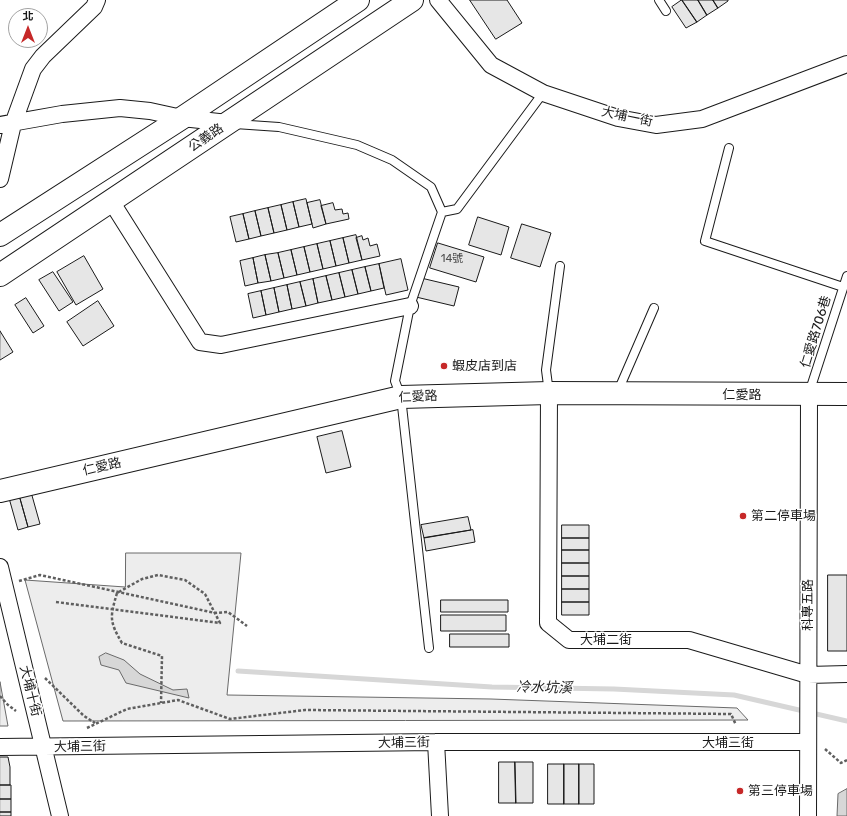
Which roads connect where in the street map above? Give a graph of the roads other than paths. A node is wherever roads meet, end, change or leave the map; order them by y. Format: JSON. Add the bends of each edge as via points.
{"nodes":[{"id":1,"x":97,"y":0,"type":"edge"},
{"id":2,"x":358,"y":0,"type":"edge"},
{"id":3,"x":412,"y":0,"type":"edge"},
{"id":4,"x":438,"y":0,"type":"edge"},
{"id":5,"x":659,"y":0,"type":"edge"},
{"id":6,"x":666,"y":11,"type":"dead end"},
{"id":7,"x":847,"y":64,"type":"edge"},
{"id":8,"x":544,"y":92,"type":"junction"},
{"id":9,"x":182,"y":118,"type":"junction"},
{"id":10,"x":228,"y":123,"type":"junction"},
{"id":11,"x":6,"y":124,"type":"edge"},
{"id":12,"x":729,"y":148,"type":"dead end"},
{"id":13,"x":0,"y":179,"type":"edge"},
{"id":14,"x":111,"y":201,"type":"junction"},
{"id":15,"x":442,"y":212,"type":"junction"},
{"id":16,"x":0,"y":235,"type":"edge"},
{"id":17,"x":560,"y":266,"type":"dead end"},
{"id":18,"x":0,"y":275,"type":"edge"},
{"id":19,"x":847,"y":276,"type":"edge"},
{"id":20,"x":843,"y":287,"type":"junction"},
{"id":21,"x":410,"y":306,"type":"junction"},
{"id":22,"x":654,"y":308,"type":"dead end"},
{"id":23,"x":549,"y":393,"type":"junction"},
{"id":24,"x":617,"y":394,"type":"junction"},
{"id":25,"x":847,"y":394,"type":"edge"},
{"id":26,"x":809,"y":395,"type":"junction"},
{"id":27,"x":401,"y":396,"type":"junction"},
{"id":28,"x":0,"y":491,"type":"edge"},
{"id":29,"x":0,"y":567,"type":"edge"},
{"id":30,"x":429,"y":648,"type":"dead end"},
{"id":31,"x":847,"y":674,"type":"edge"},
{"id":32,"x":808,"y":682,"type":"junction"},
{"id":33,"x":808,"y":735,"type":"junction"},
{"id":34,"x":436,"y":742,"type":"junction"},
{"id":35,"x":0,"y":747,"type":"edge"},
{"id":36,"x":44,"y":747,"type":"junction"},
{"id":37,"x":60,"y":816,"type":"edge"},
{"id":38,"x":440,"y":816,"type":"edge"},
{"id":39,"x":808,"y":816,"type":"edge"}],
"edges":[{"from":1,"to":11,"type":"street","via":[[94,7],[33,69]]},
{"from":2,"to":9,"type":"main road"},
{"from":3,"to":10,"type":"main road","name":"公義路"},
{"from":4,"to":8,"type":"street","name":"大埔一街","via":[[491,65]]},
{"from":5,"to":6,"type":"lane"},
{"from":7,"to":8,"type":"street","name":"大埔一街","via":[[702,119],[656,124],[618,118]]},
{"from":8,"to":15,"type":"lane","via":[[457,209]]},
{"from":9,"to":10,"type":"street"},
{"from":9,"to":11,"type":"street","via":[[120,108],[62,114]]},
{"from":9,"to":16,"type":"main road"},
{"from":10,"to":14,"type":"main road","name":"公義路"},
{"from":10,"to":15,"type":"lane","via":[[279,127],[357,145],[392,160],[431,186]]},
{"from":11,"to":13,"type":"street"},
{"from":12,"to":20,"type":"lane","via":[[705,241]]},
{"from":14,"to":18,"type":"main road","name":"公義路"},
{"from":14,"to":21,"type":"street","via":[[200,342],[221,345]]},
{"from":15,"to":21,"type":"lane"},
{"from":17,"to":23,"type":"lane","via":[[546,370]]},
{"from":19,"to":20,"type":"lane","name":"仁愛路706巷"},
{"from":20,"to":26,"type":"lane","name":"仁愛路706巷"},
{"from":21,"to":27,"type":"lane","via":[[395,381]]},
{"from":22,"to":24,"type":"lane"},
{"from":23,"to":24,"type":"main road","name":"仁愛路"},
{"from":23,"to":27,"type":"main road","name":"仁愛路"},
{"from":23,"to":32,"type":"street","name":"大埔二街","via":[[548,623],[569,640],[689,640]]},
{"from":24,"to":26,"type":"main road","name":"仁愛路"},
{"from":25,"to":26,"type":"main road","name":"仁愛路"},
{"from":26,"to":32,"type":"street","name":"科專五路"},
{"from":27,"to":28,"type":"main road","name":"仁愛路"},
{"from":27,"to":30,"type":"lane"},
{"from":29,"to":36,"type":"street","name":"大埔十街"},
{"from":31,"to":32,"type":"street","name":"大埔二街"},
{"from":32,"to":33,"type":"street","name":"科專五路"},
{"from":33,"to":34,"type":"street","name":"大埔三街","via":[[742,743]]},
{"from":33,"to":39,"type":"street","name":"科專五路"},
{"from":34,"to":36,"type":"street","name":"大埔三街"},
{"from":34,"to":38,"type":"street"},
{"from":35,"to":36,"type":"street","name":"大埔三街"},
{"from":36,"to":37,"type":"street","name":"大埔十街"}]}
